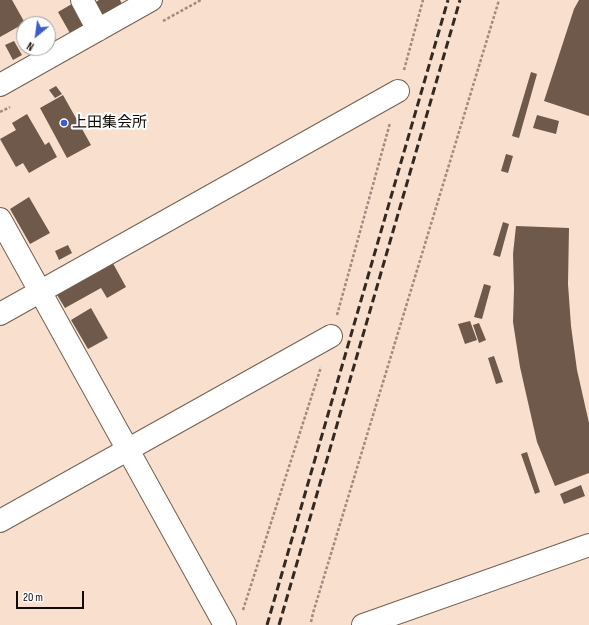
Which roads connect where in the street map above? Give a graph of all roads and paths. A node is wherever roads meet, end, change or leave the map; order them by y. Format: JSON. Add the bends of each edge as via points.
{"nodes":[{"id":1,"x":82,"y":0,"type":"edge"},
{"id":2,"x":151,"y":0,"type":"edge"},
{"id":3,"x":500,"y":0,"type":"edge"},
{"id":4,"x":98,"y":30,"type":"junction"},
{"id":5,"x":0,"y":85,"type":"edge"},
{"id":6,"x":398,"y":91,"type":"dead end"},
{"id":7,"x":0,"y":218,"type":"edge"},
{"id":8,"x":36,"y":283,"type":"junction"},
{"id":9,"x":0,"y":314,"type":"edge"},
{"id":10,"x":331,"y":336,"type":"dead end"},
{"id":11,"x":128,"y":449,"type":"junction"},
{"id":12,"x":0,"y":521,"type":"edge"},
{"id":13,"x":589,"y":546,"type":"edge"},
{"id":14,"x":311,"y":622,"type":"dead end"},
{"id":15,"x":225,"y":625,"type":"edge"},
{"id":16,"x":362,"y":625,"type":"edge"}],
"edges":[{"from":1,"to":4,"type":"street"},
{"from":2,"to":4,"type":"street"},
{"from":3,"to":14,"type":"path"},
{"from":4,"to":5,"type":"street"},
{"from":6,"to":8,"type":"street"},
{"from":7,"to":8,"type":"street"},
{"from":8,"to":9,"type":"street"},
{"from":8,"to":11,"type":"street"},
{"from":10,"to":11,"type":"street"},
{"from":11,"to":12,"type":"street"},
{"from":11,"to":15,"type":"street"},
{"from":13,"to":16,"type":"street"}]}
